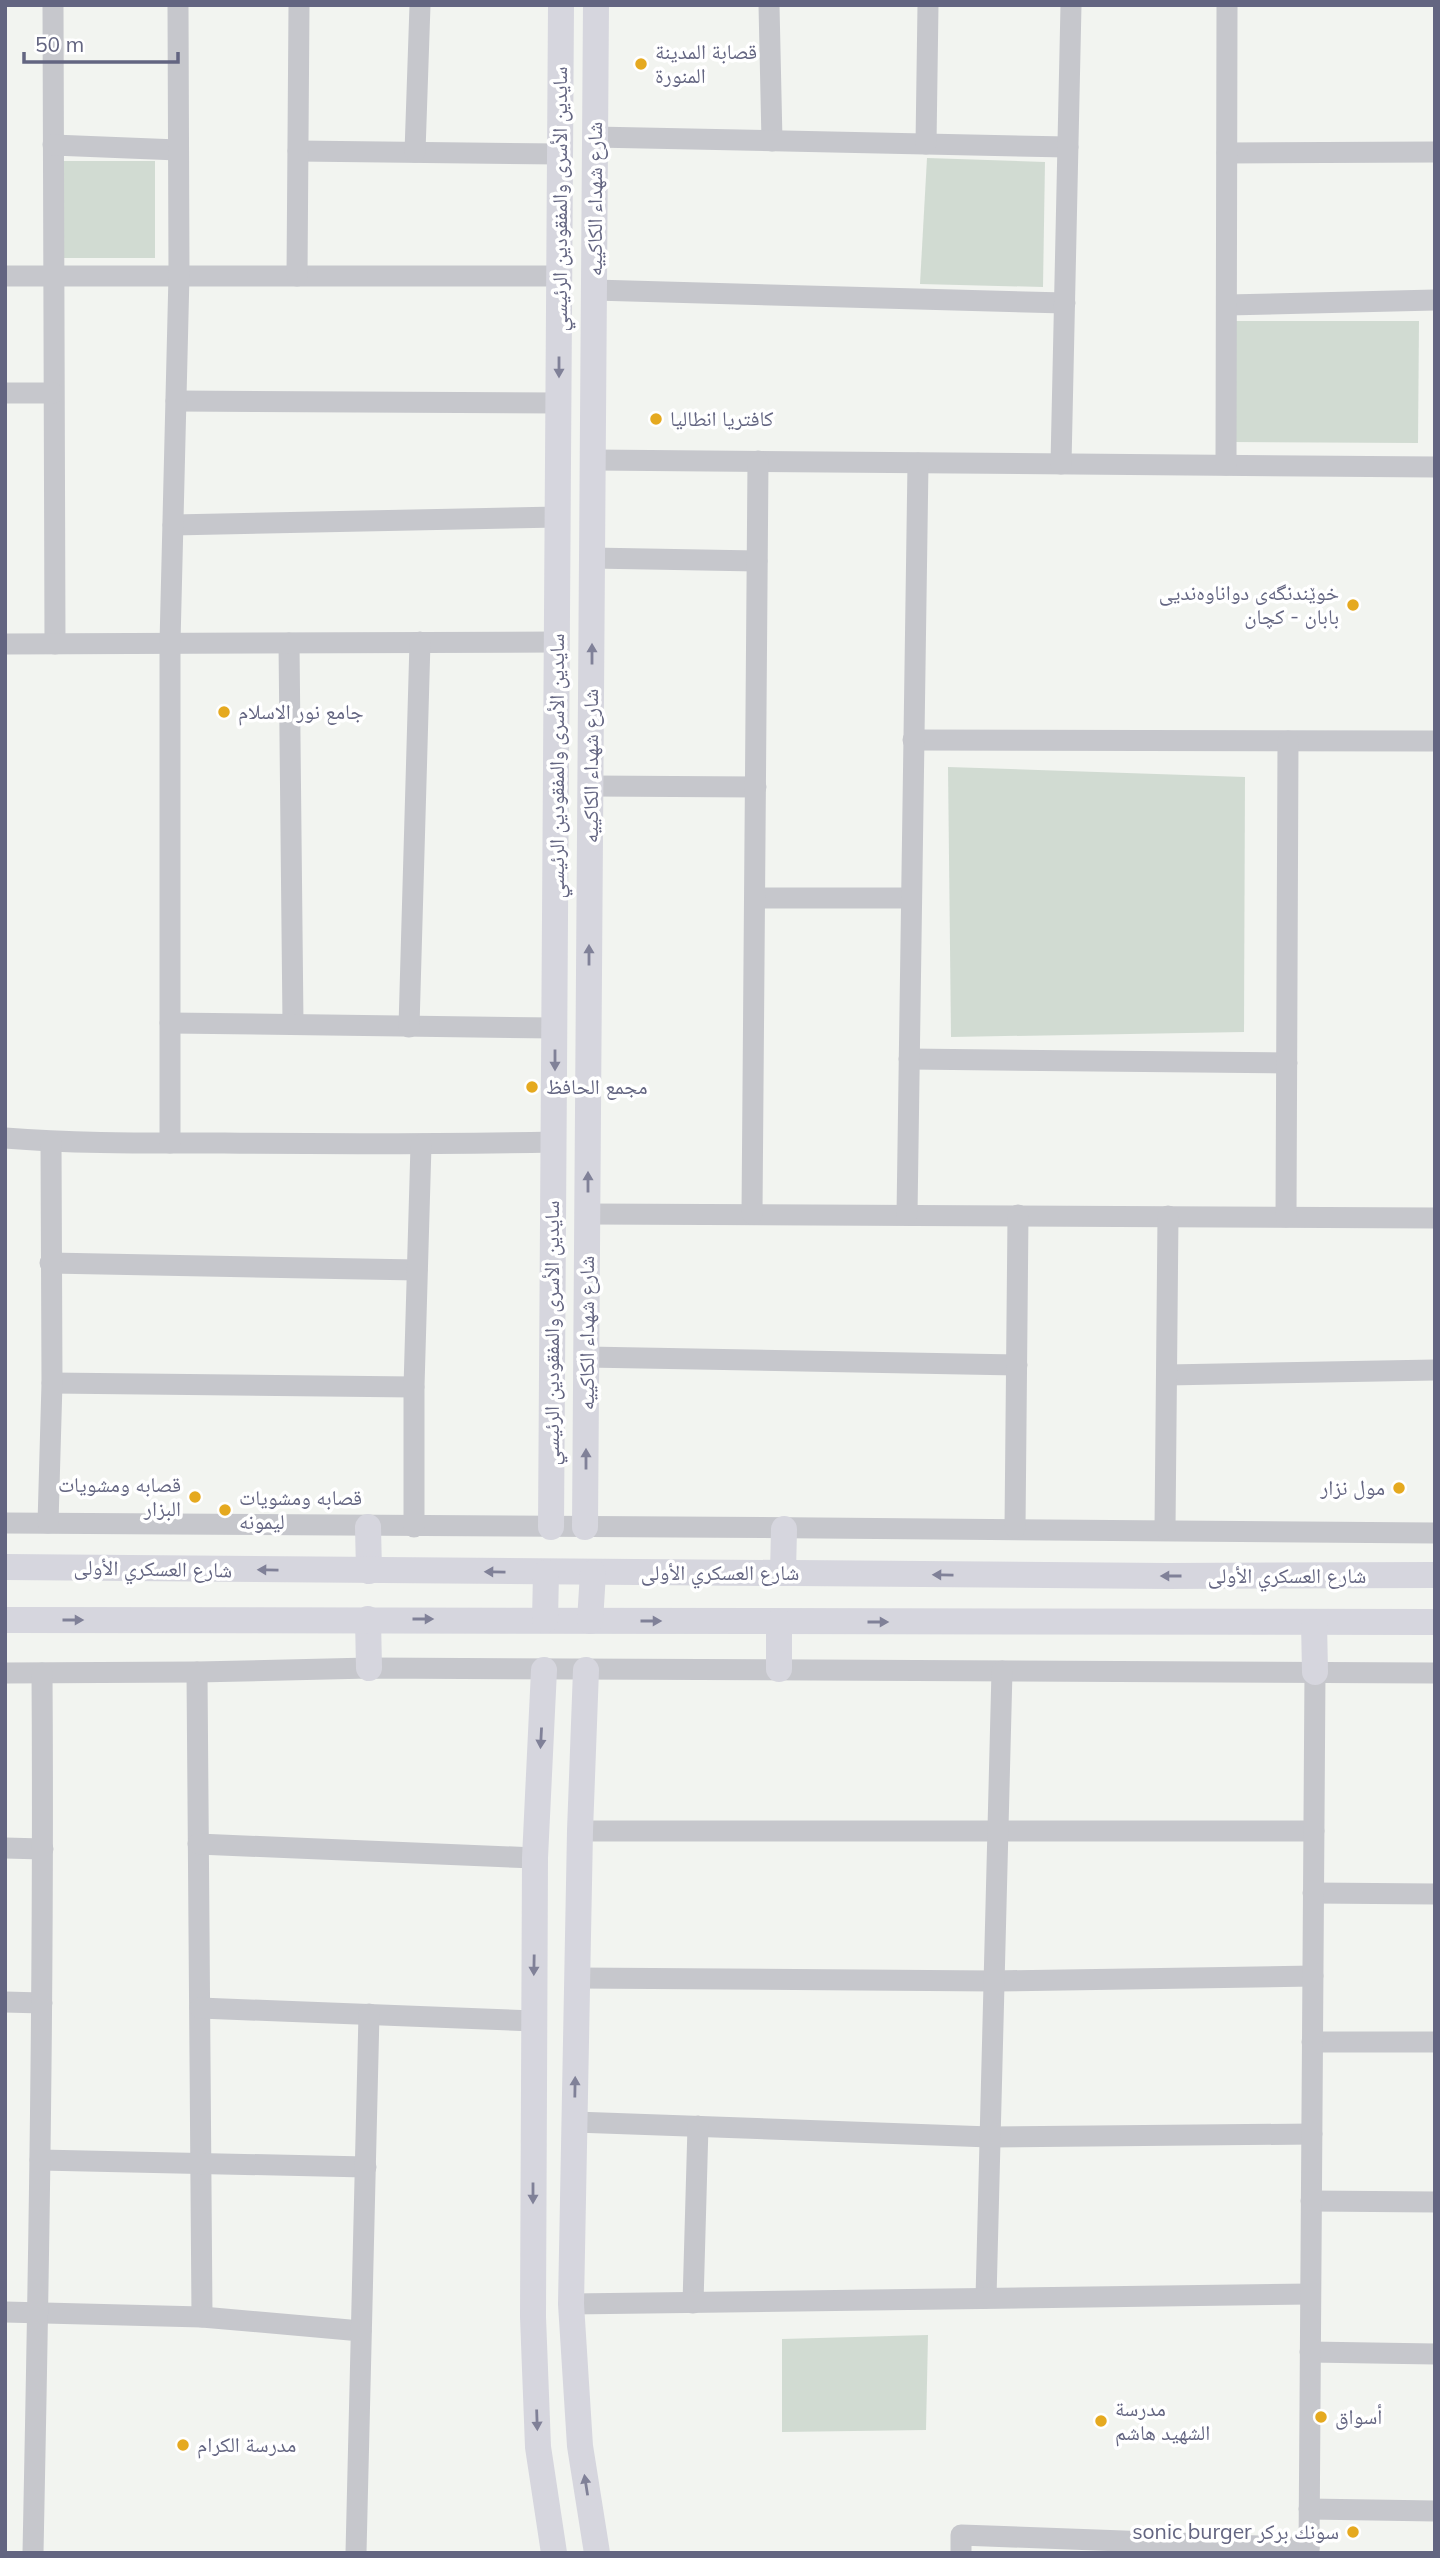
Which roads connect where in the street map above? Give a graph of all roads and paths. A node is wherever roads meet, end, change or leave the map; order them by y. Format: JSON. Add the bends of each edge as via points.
{"nodes":[{"id":1,"x":53,"y":5,"type":"edge"},
{"id":2,"x":178,"y":5,"type":"edge"},
{"id":3,"x":299,"y":5,"type":"edge"},
{"id":4,"x":420,"y":5,"type":"edge"},
{"id":5,"x":561,"y":5,"type":"edge"},
{"id":6,"x":596,"y":5,"type":"edge"},
{"id":7,"x":769,"y":5,"type":"edge"},
{"id":8,"x":928,"y":5,"type":"edge"},
{"id":9,"x":1071,"y":5,"type":"edge"},
{"id":10,"x":1227,"y":5,"type":"edge"},
{"id":11,"x":595,"y":137,"type":"junction"},
{"id":12,"x":772,"y":141,"type":"junction"},
{"id":13,"x":926,"y":144,"type":"junction"},
{"id":14,"x":53,"y":145,"type":"junction"},
{"id":15,"x":1068,"y":147,"type":"junction"},
{"id":16,"x":178,"y":150,"type":"junction"},
{"id":17,"x":298,"y":151,"type":"junction"},
{"id":18,"x":415,"y":152,"type":"junction"},
{"id":19,"x":1435,"y":152,"type":"edge"},
{"id":20,"x":1227,"y":153,"type":"junction"},
{"id":21,"x":561,"y":154,"type":"junction"},
{"id":22,"x":595,"y":216,"type":"junction"},
{"id":23,"x":560,"y":217,"type":"junction"},
{"id":24,"x":5,"y":275,"type":"edge"},
{"id":25,"x":52,"y":275,"type":"junction"},
{"id":26,"x":178,"y":275,"type":"junction"},
{"id":27,"x":297,"y":275,"type":"junction"},
{"id":28,"x":560,"y":275,"type":"junction"},
{"id":29,"x":594,"y":290,"type":"junction"},
{"id":30,"x":1435,"y":300,"type":"edge"},
{"id":31,"x":1065,"y":303,"type":"junction"},
{"id":32,"x":1227,"y":305,"type":"junction"},
{"id":33,"x":5,"y":393,"type":"edge"},
{"id":34,"x":53,"y":393,"type":"junction"},
{"id":35,"x":176,"y":401,"type":"junction"},
{"id":36,"x":559,"y":403,"type":"junction"},
{"id":37,"x":593,"y":460,"type":"junction"},
{"id":38,"x":758,"y":461,"type":"junction"},
{"id":39,"x":918,"y":463,"type":"junction"},
{"id":40,"x":1061,"y":464,"type":"junction"},
{"id":41,"x":1226,"y":465,"type":"junction"},
{"id":42,"x":1435,"y":467,"type":"edge"},
{"id":43,"x":558,"y":517,"type":"junction"},
{"id":44,"x":173,"y":525,"type":"junction"},
{"id":45,"x":592,"y":558,"type":"junction"},
{"id":46,"x":757,"y":561,"type":"junction"},
{"id":47,"x":420,"y":642,"type":"junction"},
{"id":48,"x":558,"y":642,"type":"junction"},
{"id":49,"x":55,"y":643,"type":"junction"},
{"id":50,"x":170,"y":643,"type":"junction"},
{"id":51,"x":289,"y":643,"type":"junction"},
{"id":52,"x":5,"y":644,"type":"edge"},
{"id":53,"x":914,"y":740,"type":"junction"},
{"id":54,"x":1288,"y":741,"type":"junction"},
{"id":55,"x":1435,"y":741,"type":"edge"},
{"id":56,"x":591,"y":786,"type":"junction"},
{"id":57,"x":755,"y":788,"type":"junction"},
{"id":58,"x":755,"y":898,"type":"junction"},
{"id":59,"x":911,"y":898,"type":"junction"},
{"id":60,"x":170,"y":1023,"type":"junction"},
{"id":61,"x":293,"y":1024,"type":"junction"},
{"id":62,"x":409,"y":1027,"type":"junction"},
{"id":63,"x":555,"y":1028,"type":"junction"},
{"id":64,"x":909,"y":1059,"type":"junction"},
{"id":65,"x":1287,"y":1063,"type":"junction"},
{"id":66,"x":5,"y":1138,"type":"edge"},
{"id":67,"x":51,"y":1142,"type":"junction"},
{"id":68,"x":170,"y":1143,"type":"junction"},
{"id":69,"x":554,"y":1143,"type":"junction"},
{"id":70,"x":421,"y":1145,"type":"junction"},
{"id":71,"x":588,"y":1213,"type":"junction"},
{"id":72,"x":752,"y":1214,"type":"junction"},
{"id":73,"x":907,"y":1215,"type":"junction"},
{"id":74,"x":1018,"y":1215,"type":"junction"},
{"id":75,"x":1168,"y":1216,"type":"junction"},
{"id":76,"x":1286,"y":1217,"type":"junction"},
{"id":77,"x":1435,"y":1218,"type":"edge"},
{"id":78,"x":50,"y":1264,"type":"junction"},
{"id":79,"x":417,"y":1270,"type":"junction"},
{"id":80,"x":587,"y":1357,"type":"junction"},
{"id":81,"x":1017,"y":1365,"type":"junction"},
{"id":82,"x":1435,"y":1370,"type":"edge"},
{"id":83,"x":1167,"y":1375,"type":"junction"},
{"id":84,"x":52,"y":1383,"type":"junction"},
{"id":85,"x":414,"y":1387,"type":"junction"},
{"id":86,"x":5,"y":1523,"type":"edge"},
{"id":87,"x":48,"y":1524,"type":"junction"},
{"id":88,"x":368,"y":1527,"type":"junction"},
{"id":89,"x":414,"y":1527,"type":"junction"},
{"id":90,"x":551,"y":1527,"type":"junction"},
{"id":91,"x":585,"y":1527,"type":"junction"},
{"id":92,"x":1015,"y":1528,"type":"junction"},
{"id":93,"x":784,"y":1529,"type":"junction"},
{"id":94,"x":1165,"y":1529,"type":"junction"},
{"id":95,"x":1435,"y":1533,"type":"edge"},
{"id":96,"x":5,"y":1567,"type":"edge"},
{"id":97,"x":369,"y":1571,"type":"junction"},
{"id":98,"x":546,"y":1573,"type":"junction"},
{"id":99,"x":593,"y":1573,"type":"junction"},
{"id":100,"x":783,"y":1573,"type":"junction"},
{"id":101,"x":1435,"y":1575,"type":"edge"},
{"id":102,"x":368,"y":1619,"type":"junction"},
{"id":103,"x":5,"y":1620,"type":"edge"},
{"id":104,"x":545,"y":1620,"type":"junction"},
{"id":105,"x":590,"y":1621,"type":"junction"},
{"id":106,"x":779,"y":1622,"type":"junction"},
{"id":107,"x":1314,"y":1622,"type":"junction"},
{"id":108,"x":1435,"y":1622,"type":"edge"},
{"id":109,"x":369,"y":1668,"type":"junction"},
{"id":110,"x":544,"y":1670,"type":"junction"},
{"id":111,"x":586,"y":1670,"type":"junction"},
{"id":112,"x":779,"y":1670,"type":"junction"},
{"id":113,"x":1002,"y":1671,"type":"junction"},
{"id":114,"x":5,"y":1672,"type":"edge"},
{"id":115,"x":197,"y":1672,"type":"junction"},
{"id":116,"x":1315,"y":1672,"type":"junction"},
{"id":117,"x":42,"y":1673,"type":"junction"},
{"id":118,"x":1435,"y":1673,"type":"edge"},
{"id":119,"x":538,"y":1790,"type":"junction"},
{"id":120,"x":581,"y":1794,"type":"junction"},
{"id":121,"x":998,"y":1829,"type":"junction"},
{"id":122,"x":580,"y":1831,"type":"junction"},
{"id":123,"x":1314,"y":1831,"type":"junction"},
{"id":124,"x":198,"y":1844,"type":"junction"},
{"id":125,"x":5,"y":1848,"type":"edge"},
{"id":126,"x":43,"y":1849,"type":"junction"},
{"id":127,"x":535,"y":1858,"type":"junction"},
{"id":128,"x":1313,"y":1893,"type":"junction"},
{"id":129,"x":1435,"y":1894,"type":"edge"},
{"id":130,"x":1313,"y":1976,"type":"junction"},
{"id":131,"x":577,"y":1978,"type":"junction"},
{"id":132,"x":994,"y":1981,"type":"junction"},
{"id":133,"x":5,"y":2002,"type":"edge"},
{"id":134,"x":42,"y":2003,"type":"junction"},
{"id":135,"x":200,"y":2008,"type":"junction"},
{"id":136,"x":369,"y":2014,"type":"junction"},
{"id":137,"x":534,"y":2021,"type":"junction"},
{"id":138,"x":1312,"y":2042,"type":"junction"},
{"id":139,"x":1435,"y":2042,"type":"edge"},
{"id":140,"x":575,"y":2122,"type":"junction"},
{"id":141,"x":698,"y":2126,"type":"junction"},
{"id":142,"x":1312,"y":2134,"type":"junction"},
{"id":143,"x":990,"y":2137,"type":"junction"},
{"id":144,"x":40,"y":2160,"type":"junction"},
{"id":145,"x":201,"y":2164,"type":"junction"},
{"id":146,"x":366,"y":2167,"type":"junction"},
{"id":147,"x":1311,"y":2201,"type":"junction"},
{"id":148,"x":1435,"y":2202,"type":"edge"},
{"id":149,"x":1311,"y":2294,"type":"junction"},
{"id":150,"x":986,"y":2298,"type":"junction"},
{"id":151,"x":693,"y":2303,"type":"junction"},
{"id":152,"x":571,"y":2304,"type":"junction"},
{"id":153,"x":5,"y":2312,"type":"edge"},
{"id":154,"x":38,"y":2314,"type":"junction"},
{"id":155,"x":202,"y":2316,"type":"junction"},
{"id":156,"x":361,"y":2331,"type":"junction"},
{"id":157,"x":1310,"y":2353,"type":"junction"},
{"id":158,"x":1435,"y":2354,"type":"edge"},
{"id":159,"x":1309,"y":2509,"type":"junction"},
{"id":160,"x":1435,"y":2511,"type":"edge"},
{"id":161,"x":1135,"y":2547,"type":"edge"},
{"id":162,"x":1309,"y":2550,"type":"edge"},
{"id":163,"x":33,"y":2553,"type":"edge"},
{"id":164,"x":356,"y":2553,"type":"edge"},
{"id":165,"x":554,"y":2553,"type":"edge"},
{"id":166,"x":597,"y":2553,"type":"edge"},
{"id":167,"x":961,"y":2553,"type":"edge"}],
"edges":[{"from":1,"to":14,"type":"street"},
{"from":2,"to":16,"type":"street"},
{"from":3,"to":17,"type":"street"},
{"from":4,"to":18,"type":"street"},
{"from":5,"to":21,"type":"main road","name":"سايدين الأسرى والمفقودين الرئيسي"},
{"from":6,"to":11,"type":"main road","name":"شارع شهداء الكاكييه"},
{"from":7,"to":12,"type":"street"},
{"from":8,"to":13,"type":"street"},
{"from":9,"to":15,"type":"street"},
{"from":10,"to":20,"type":"street"},
{"from":11,"to":12,"type":"street"},
{"from":11,"to":22,"type":"main road","name":"شارع شهداء الكاكييه"},
{"from":12,"to":13,"type":"street"},
{"from":13,"to":15,"type":"street"},
{"from":14,"to":16,"type":"street"},
{"from":14,"to":25,"type":"street"},
{"from":15,"to":31,"type":"street"},
{"from":16,"to":26,"type":"street"},
{"from":17,"to":18,"type":"street"},
{"from":17,"to":27,"type":"street"},
{"from":18,"to":21,"type":"street"},
{"from":19,"to":20,"type":"street"},
{"from":20,"to":32,"type":"street"},
{"from":21,"to":23,"type":"main road","name":"سايدين الأسرى والمفقودين الرئيسي"},
{"from":22,"to":23,"type":"main road"},
{"from":22,"to":29,"type":"main road","name":"شارع شهداء الكاكييه"},
{"from":23,"to":28,"type":"main road","name":"سايدين الأسرى والمفقودين الرئيسي"},
{"from":24,"to":25,"type":"street"},
{"from":25,"to":26,"type":"street"},
{"from":25,"to":34,"type":"street"},
{"from":26,"to":27,"type":"street"},
{"from":26,"to":35,"type":"street"},
{"from":27,"to":28,"type":"street"},
{"from":28,"to":36,"type":"main road","name":"سايدين الأسرى والمفقودين الرئيسي","one_way":true},
{"from":29,"to":31,"type":"street"},
{"from":29,"to":37,"type":"main road","name":"شارع شهداء الكاكييه"},
{"from":30,"to":32,"type":"street"},
{"from":31,"to":40,"type":"street"},
{"from":32,"to":41,"type":"street"},
{"from":33,"to":34,"type":"street"},
{"from":34,"to":49,"type":"street"},
{"from":35,"to":36,"type":"street"},
{"from":35,"to":44,"type":"street"},
{"from":36,"to":43,"type":"main road","name":"سايدين الأسرى والمفقودين الرئيسي"},
{"from":37,"to":38,"type":"street"},
{"from":37,"to":45,"type":"main road","name":"شارع شهداء الكاكييه"},
{"from":38,"to":39,"type":"street"},
{"from":38,"to":46,"type":"street"},
{"from":39,"to":40,"type":"street"},
{"from":39,"to":53,"type":"street"},
{"from":40,"to":41,"type":"street"},
{"from":41,"to":42,"type":"street"},
{"from":43,"to":44,"type":"street"},
{"from":43,"to":48,"type":"main road","name":"سايدين الأسرى والمفقودين الرئيسي"},
{"from":44,"to":50,"type":"street"},
{"from":45,"to":46,"type":"street"},
{"from":56,"to":45,"type":"main road","name":"شارع شهداء الكاكييه","one_way":true},
{"from":46,"to":57,"type":"street"},
{"from":47,"to":48,"type":"street"},
{"from":47,"to":51,"type":"street"},
{"from":47,"to":62,"type":"street"},
{"from":48,"to":63,"type":"main road","name":"سايدين الأسرى والمفقودين الرئيسي"},
{"from":49,"to":50,"type":"street"},
{"from":49,"to":52,"type":"street"},
{"from":50,"to":51,"type":"street"},
{"from":50,"to":60,"type":"street"},
{"from":51,"to":61,"type":"street"},
{"from":53,"to":54,"type":"street"},
{"from":53,"to":59,"type":"street"},
{"from":54,"to":55,"type":"street"},
{"from":54,"to":65,"type":"street"},
{"from":56,"to":57,"type":"street"},
{"from":71,"to":56,"type":"main road","name":"شارع شهداء الكاكييه","one_way":true},
{"from":57,"to":58,"type":"street"},
{"from":58,"to":59,"type":"street"},
{"from":58,"to":72,"type":"street"},
{"from":59,"to":64,"type":"street"},
{"from":60,"to":61,"type":"street"},
{"from":60,"to":68,"type":"street"},
{"from":61,"to":62,"type":"street"},
{"from":62,"to":63,"type":"street"},
{"from":63,"to":69,"type":"main road","name":"سايدين الأسرى والمفقودين الرئيسي","one_way":true},
{"from":64,"to":65,"type":"street"},
{"from":64,"to":73,"type":"street"},
{"from":65,"to":76,"type":"street"},
{"from":66,"to":67,"type":"street"},
{"from":67,"to":68,"type":"street"},
{"from":67,"to":78,"type":"street"},
{"from":68,"to":70,"type":"street"},
{"from":69,"to":70,"type":"street"},
{"from":69,"to":90,"type":"main road","name":"سايدين الأسرى والمفقودين الرئيسي"},
{"from":70,"to":79,"type":"street"},
{"from":71,"to":72,"type":"street"},
{"from":71,"to":80,"type":"main road","name":"شارع شهداء الكاكييه"},
{"from":72,"to":73,"type":"street"},
{"from":73,"to":74,"type":"street"},
{"from":74,"to":75,"type":"street"},
{"from":74,"to":81,"type":"street"},
{"from":75,"to":76,"type":"street"},
{"from":75,"to":83,"type":"street"},
{"from":76,"to":77,"type":"street"},
{"from":78,"to":79,"type":"street"},
{"from":78,"to":84,"type":"street"},
{"from":79,"to":85,"type":"street"},
{"from":80,"to":81,"type":"street"},
{"from":91,"to":80,"type":"main road","name":"شارع شهداء الكاكييه","one_way":true},
{"from":81,"to":92,"type":"street"},
{"from":82,"to":83,"type":"street"},
{"from":83,"to":94,"type":"street"},
{"from":84,"to":85,"type":"street"},
{"from":84,"to":87,"type":"street"},
{"from":85,"to":89,"type":"street"},
{"from":86,"to":87,"type":"street"},
{"from":87,"to":88,"type":"street"},
{"from":88,"to":89,"type":"street"},
{"from":88,"to":97,"type":"main road"},
{"from":89,"to":90,"type":"street"},
{"from":90,"to":91,"type":"street"},
{"from":91,"to":93,"type":"street"},
{"from":92,"to":93,"type":"street"},
{"from":92,"to":94,"type":"street"},
{"from":93,"to":100,"type":"main road"},
{"from":94,"to":95,"type":"street"},
{"from":97,"to":96,"type":"main road","name":"شارع العسكري الأولى","one_way":true},
{"from":98,"to":97,"type":"main road","name":"شارع العسكري الأولى","one_way":true},
{"from":98,"to":99,"type":"main road","name":"شارع العسكري الأولى"},
{"from":98,"to":104,"type":"main road"},
{"from":99,"to":100,"type":"main road","name":"شارع العسكري الأولى"},
{"from":99,"to":105,"type":"main road"},
{"from":101,"to":100,"type":"main road","name":"شارع العسكري الأولى","one_way":true},
{"from":103,"to":102,"type":"main road","one_way":true},
{"from":102,"to":104,"type":"main road","one_way":true},
{"from":102,"to":109,"type":"main road"},
{"from":104,"to":105,"type":"main road"},
{"from":105,"to":106,"type":"main road","one_way":true},
{"from":106,"to":107,"type":"main road","one_way":true},
{"from":106,"to":112,"type":"main road"},
{"from":107,"to":108,"type":"main road"},
{"from":107,"to":116,"type":"main road"},
{"from":109,"to":110,"type":"street"},
{"from":109,"to":115,"type":"street"},
{"from":110,"to":111,"type":"street"},
{"from":110,"to":119,"type":"main road","one_way":true},
{"from":111,"to":112,"type":"street"},
{"from":111,"to":120,"type":"main road"},
{"from":112,"to":113,"type":"street"},
{"from":113,"to":116,"type":"street"},
{"from":113,"to":121,"type":"street"},
{"from":114,"to":117,"type":"street"},
{"from":115,"to":117,"type":"street"},
{"from":115,"to":124,"type":"street"},
{"from":116,"to":118,"type":"street"},
{"from":116,"to":123,"type":"street"},
{"from":117,"to":126,"type":"street"},
{"from":119,"to":120,"type":"main road"},
{"from":119,"to":127,"type":"main road"},
{"from":120,"to":122,"type":"main road"},
{"from":121,"to":122,"type":"street"},
{"from":121,"to":123,"type":"street"},
{"from":121,"to":132,"type":"street"},
{"from":122,"to":131,"type":"main road"},
{"from":123,"to":128,"type":"street"},
{"from":124,"to":127,"type":"street"},
{"from":124,"to":135,"type":"street"},
{"from":125,"to":126,"type":"street"},
{"from":126,"to":134,"type":"street"},
{"from":127,"to":137,"type":"main road","one_way":true},
{"from":128,"to":129,"type":"street"},
{"from":128,"to":130,"type":"street"},
{"from":130,"to":132,"type":"street"},
{"from":130,"to":138,"type":"street"},
{"from":131,"to":132,"type":"street"},
{"from":140,"to":131,"type":"main road","one_way":true},
{"from":132,"to":143,"type":"street"},
{"from":133,"to":134,"type":"street"},
{"from":134,"to":144,"type":"street"},
{"from":135,"to":136,"type":"street"},
{"from":135,"to":145,"type":"street"},
{"from":136,"to":137,"type":"street"},
{"from":136,"to":146,"type":"street"},
{"from":137,"to":165,"type":"main road","one_way":true,"via":[[533,2317],[538,2447]]},
{"from":138,"to":139,"type":"street"},
{"from":138,"to":142,"type":"street"},
{"from":140,"to":141,"type":"street"},
{"from":140,"to":152,"type":"main road"},
{"from":141,"to":143,"type":"street"},
{"from":141,"to":151,"type":"street"},
{"from":142,"to":143,"type":"street"},
{"from":142,"to":147,"type":"street"},
{"from":143,"to":150,"type":"street"},
{"from":144,"to":145,"type":"street"},
{"from":144,"to":154,"type":"street"},
{"from":145,"to":146,"type":"street"},
{"from":145,"to":155,"type":"street"},
{"from":146,"to":156,"type":"street"},
{"from":147,"to":148,"type":"street"},
{"from":147,"to":149,"type":"street"},
{"from":149,"to":150,"type":"street"},
{"from":149,"to":157,"type":"street"},
{"from":150,"to":151,"type":"street"},
{"from":151,"to":152,"type":"street"},
{"from":166,"to":152,"type":"main road","one_way":true,"via":[[580,2446]]},
{"from":153,"to":154,"type":"street"},
{"from":154,"to":155,"type":"street"},
{"from":154,"to":163,"type":"street"},
{"from":155,"to":156,"type":"street"},
{"from":156,"to":164,"type":"street"},
{"from":157,"to":158,"type":"street"},
{"from":157,"to":159,"type":"street"},
{"from":159,"to":160,"type":"street"},
{"from":159,"to":162,"type":"street"},
{"from":161,"to":162,"type":"street"},
{"from":161,"to":167,"type":"street","via":[[961,2535]]}]}
